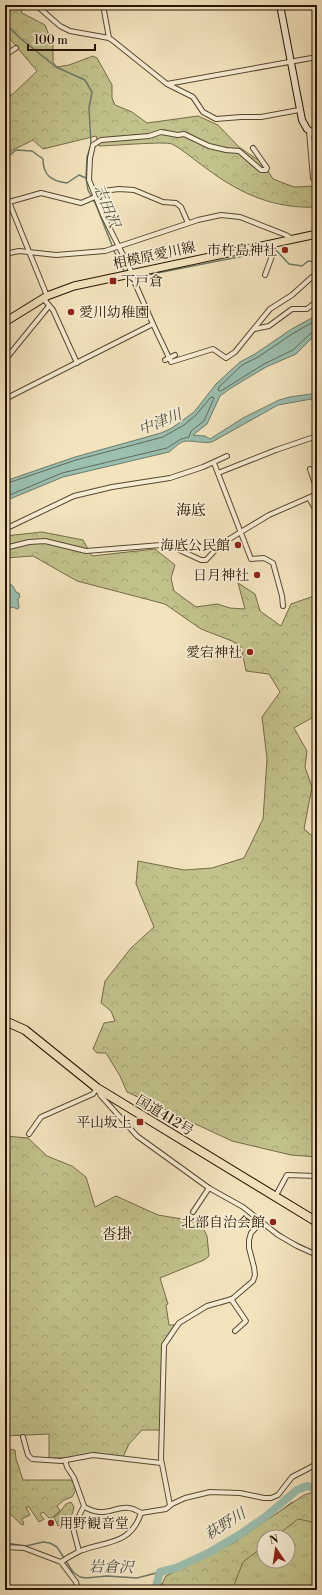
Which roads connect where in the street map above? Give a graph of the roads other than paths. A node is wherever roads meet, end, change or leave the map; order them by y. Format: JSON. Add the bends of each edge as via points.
{"nodes":[{"id":1,"x":36,"y":5,"type":"edge"},
{"id":2,"x":103,"y":5,"type":"edge"},
{"id":3,"x":280,"y":5,"type":"edge"},
{"id":4,"x":109,"y":38,"type":"junction"},
{"id":5,"x":16,"y":48,"type":"dead end"},
{"id":6,"x":5,"y":55,"type":"edge"},
{"id":7,"x":317,"y":56,"type":"edge"},
{"id":8,"x":290,"y":62,"type":"junction"},
{"id":9,"x":167,"y":84,"type":"junction"},
{"id":10,"x":299,"y":110,"type":"junction"},
{"id":11,"x":309,"y":131,"type":"junction"},
{"id":12,"x":317,"y":136,"type":"edge"},
{"id":13,"x":253,"y":148,"type":"dead end"},
{"id":14,"x":317,"y":178,"type":"edge"},
{"id":15,"x":95,"y":197,"type":"junction"},
{"id":16,"x":7,"y":202,"type":"edge"},
{"id":17,"x":188,"y":223,"type":"junction"},
{"id":18,"x":317,"y":234,"type":"edge"},
{"id":19,"x":292,"y":239,"type":"junction"},
{"id":20,"x":270,"y":243,"type":"junction"},
{"id":21,"x":117,"y":247,"type":"junction"},
{"id":22,"x":29,"y":252,"type":"junction"},
{"id":23,"x":5,"y":254,"type":"edge"},
{"id":24,"x":132,"y":273,"type":"junction"},
{"id":25,"x":265,"y":275,"type":"dead end"},
{"id":26,"x":317,"y":275,"type":"edge"},
{"id":27,"x":45,"y":297,"type":"junction"},
{"id":28,"x":317,"y":301,"type":"edge"},
{"id":29,"x":49,"y":306,"type":"junction"},
{"id":30,"x":5,"y":322,"type":"edge"},
{"id":31,"x":153,"y":324,"type":"junction"},
{"id":32,"x":254,"y":329,"type":"junction"},
{"id":33,"x":175,"y":355,"type":"dead end"},
{"id":34,"x":167,"y":359,"type":"junction"},
{"id":35,"x":5,"y":360,"type":"edge"},
{"id":36,"x":77,"y":363,"type":"junction"},
{"id":37,"x":5,"y":399,"type":"edge"},
{"id":38,"x":317,"y":436,"type":"edge"},
{"id":39,"x":227,"y":456,"type":"dead end"},
{"id":40,"x":214,"y":463,"type":"junction"},
{"id":41,"x":310,"y":472,"type":"dead end"},
{"id":42,"x":218,"y":474,"type":"junction"},
{"id":43,"x":317,"y":490,"type":"edge"},
{"id":44,"x":317,"y":494,"type":"edge"},
{"id":45,"x":309,"y":498,"type":"junction"},
{"id":46,"x":317,"y":512,"type":"edge"},
{"id":47,"x":5,"y":529,"type":"edge"},
{"id":48,"x":240,"y":533,"type":"junction"},
{"id":49,"x":5,"y":548,"type":"edge"},
{"id":50,"x":283,"y":606,"type":"dead end"},
{"id":51,"x":5,"y":1021,"type":"edge"},
{"id":52,"x":97,"y":1088,"type":"junction"},
{"id":53,"x":29,"y":1134,"type":"dead end"},
{"id":54,"x":317,"y":1176,"type":"edge"},
{"id":55,"x":209,"y":1188,"type":"junction"},
{"id":56,"x":275,"y":1197,"type":"junction"},
{"id":57,"x":193,"y":1212,"type":"dead end"},
{"id":58,"x":261,"y":1222,"type":"junction"},
{"id":59,"x":317,"y":1222,"type":"edge"},
{"id":60,"x":317,"y":1255,"type":"edge"},
{"id":61,"x":231,"y":1300,"type":"junction"},
{"id":62,"x":235,"y":1331,"type":"dead end"},
{"id":63,"x":23,"y":1437,"type":"dead end"},
{"id":64,"x":65,"y":1460,"type":"junction"},
{"id":65,"x":161,"y":1462,"type":"junction"},
{"id":66,"x":317,"y":1464,"type":"edge"},
{"id":67,"x":170,"y":1505,"type":"junction"},
{"id":68,"x":84,"y":1507,"type":"junction"},
{"id":69,"x":141,"y":1513,"type":"junction"},
{"id":70,"x":5,"y":1547,"type":"edge"},
{"id":71,"x":79,"y":1551,"type":"junction"},
{"id":72,"x":63,"y":1560,"type":"junction"},
{"id":73,"x":78,"y":1589,"type":"edge"},
{"id":74,"x":71,"y":1590,"type":"edge"}],
"edges":[{"from":1,"to":4,"type":"street","via":[[60,26],[70,31]]},
{"from":2,"to":4,"type":"street"},
{"from":3,"to":8,"type":"street"},
{"from":4,"to":9,"type":"street"},
{"from":5,"to":6,"type":"street"},
{"from":7,"to":8,"type":"street"},
{"from":8,"to":9,"type":"street"},
{"from":8,"to":10,"type":"street"},
{"from":9,"to":10,"type":"street","via":[[193,97],[203,112],[216,119],[261,117]]},
{"from":10,"to":11,"type":"street"},
{"from":11,"to":12,"type":"street"},
{"from":11,"to":14,"type":"street","via":[[313,178]]},
{"from":13,"to":15,"type":"street","via":[[266,170],[261,170],[239,151],[209,146],[187,135],[161,132],[149,136],[98,140],[93,145],[88,174]]},
{"from":15,"to":16,"type":"street","via":[[78,203],[41,193]]},
{"from":15,"to":17,"type":"street","via":[[103,191],[119,189],[141,192],[163,202],[176,203],[181,207]]},
{"from":15,"to":21,"type":"street"},
{"from":16,"to":22,"type":"street"},
{"from":17,"to":19,"type":"street","via":[[221,215],[240,217],[286,234]]},
{"from":17,"to":21,"type":"street"},
{"from":18,"to":19,"type":"main road","name":"相模原愛川線"},
{"from":19,"to":20,"type":"main road","name":"相模原愛川線"},
{"from":20,"to":24,"type":"main road","name":"相模原愛川線"},
{"from":20,"to":25,"type":"street","via":[[272,256]]},
{"from":21,"to":22,"type":"street","via":[[56,256]]},
{"from":21,"to":24,"type":"street"},
{"from":22,"to":23,"type":"street"},
{"from":22,"to":27,"type":"street"},
{"from":24,"to":27,"type":"main road","name":"相模原愛川線","via":[[74,286]]},
{"from":24,"to":31,"type":"street"},
{"from":26,"to":32,"type":"street","via":[[275,305]]},
{"from":27,"to":29,"type":"street"},
{"from":27,"to":30,"type":"main road","name":"相模原愛川線"},
{"from":28,"to":32,"type":"street","via":[[307,309],[289,311],[269,326]]},
{"from":29,"to":35,"type":"street"},
{"from":29,"to":36,"type":"street"},
{"from":31,"to":34,"type":"street"},
{"from":31,"to":36,"type":"street"},
{"from":32,"to":34,"type":"street","via":[[235,352],[226,358],[213,350],[171,362]]},
{"from":33,"to":34,"type":"street"},
{"from":36,"to":37,"type":"street"},
{"from":38,"to":42,"type":"street"},
{"from":39,"to":40,"type":"street"},
{"from":40,"to":42,"type":"street"},
{"from":40,"to":47,"type":"street","via":[[170,478],[74,496]]},
{"from":41,"to":43,"type":"street"},
{"from":42,"to":48,"type":"street"},
{"from":44,"to":45,"type":"street"},
{"from":45,"to":46,"type":"street"},
{"from":45,"to":48,"type":"street","via":[[269,515]]},
{"from":48,"to":49,"type":"street","via":[[221,544],[206,560],[161,545],[86,551],[39,541]]},
{"from":48,"to":50,"type":"street","via":[[251,558],[264,558],[273,563]]},
{"from":51,"to":52,"type":"highway","name":"国道412号","via":[[25,1030]]},
{"from":52,"to":53,"type":"street","via":[[93,1094],[41,1117]]},
{"from":52,"to":55,"type":"street","via":[[135,1135]]},
{"from":52,"to":56,"type":"highway","name":"国道412号"},
{"from":54,"to":56,"type":"street","via":[[287,1176]]},
{"from":55,"to":57,"type":"street"},
{"from":55,"to":58,"type":"street","via":[[244,1207]]},
{"from":56,"to":59,"type":"highway","name":"国道412号"},
{"from":58,"to":60,"type":"street","via":[[283,1239]]},
{"from":58,"to":61,"type":"street","via":[[251,1233],[248,1243],[254,1267],[254,1280]]},
{"from":61,"to":62,"type":"street","via":[[246,1321]]},
{"from":61,"to":65,"type":"street","via":[[206,1306],[184,1320],[164,1345]]},
{"from":63,"to":64,"type":"street","via":[[30,1457]]},
{"from":64,"to":65,"type":"street","via":[[93,1455]]},
{"from":64,"to":68,"type":"street","via":[[81,1494]]},
{"from":65,"to":67,"type":"street"},
{"from":66,"to":67,"type":"street","via":[[292,1477],[278,1495],[271,1498],[210,1492],[185,1498]]},
{"from":67,"to":69,"type":"street","via":[[166,1509]]},
{"from":68,"to":69,"type":"street","via":[[102,1512],[123,1508]]},
{"from":68,"to":71,"type":"street","via":[[73,1528]]},
{"from":69,"to":71,"type":"street","via":[[135,1527],[122,1538]]},
{"from":70,"to":72,"type":"street","via":[[24,1548]]},
{"from":71,"to":72,"type":"street"},
{"from":72,"to":73,"type":"street"},
{"from":73,"to":74,"type":"street"}]}
